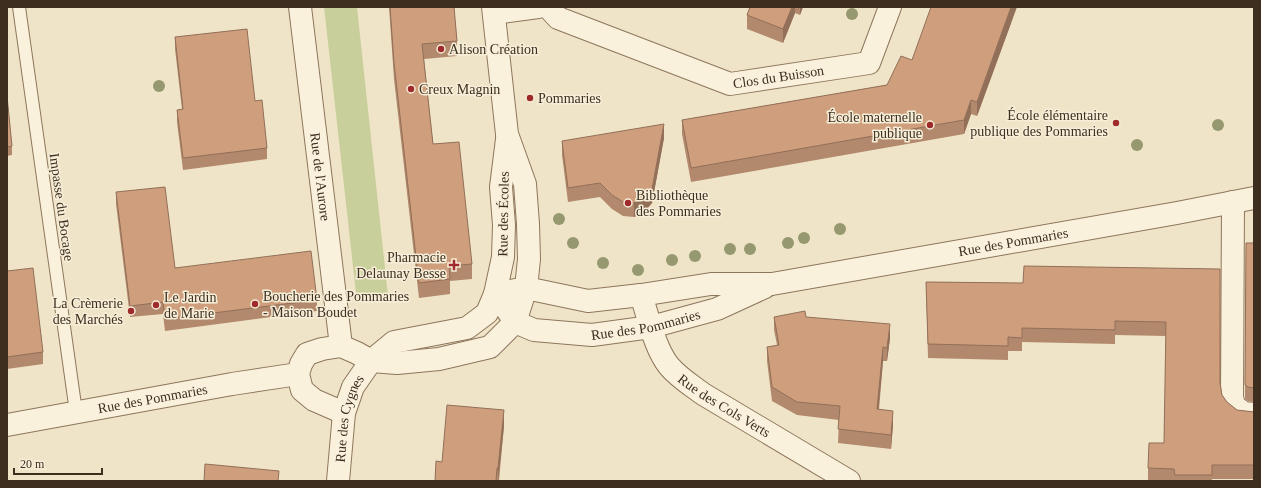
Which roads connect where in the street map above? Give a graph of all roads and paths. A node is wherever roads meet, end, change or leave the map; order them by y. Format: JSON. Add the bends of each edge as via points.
{"nodes":[{"id":1,"x":19,"y":7,"type":"edge"},
{"id":2,"x":300,"y":7,"type":"edge"},
{"id":3,"x":538,"y":7,"type":"edge"},
{"id":4,"x":548,"y":7,"type":"edge"},
{"id":5,"x":890,"y":7,"type":"edge"},
{"id":6,"x":494,"y":10,"type":"edge"},
{"id":7,"x":507,"y":134,"type":"junction"},
{"id":8,"x":1244,"y":200,"type":"edge"},
{"id":9,"x":772,"y":284,"type":"junction"},
{"id":10,"x":526,"y":288,"type":"junction"},
{"id":11,"x":495,"y":294,"type":"junction"},
{"id":12,"x":641,"y":295,"type":"junction"},
{"id":13,"x":515,"y":322,"type":"junction"},
{"id":14,"x":651,"y":327,"type":"junction"},
{"id":15,"x":341,"y":346,"type":"junction"},
{"id":16,"x":371,"y":362,"type":"junction"},
{"id":17,"x":298,"y":374,"type":"junction"},
{"id":18,"x":76,"y":412,"type":"junction"},
{"id":19,"x":344,"y":413,"type":"junction"},
{"id":20,"x":1254,"y":414,"type":"edge"},
{"id":21,"x":7,"y":425,"type":"edge"},
{"id":22,"x":338,"y":481,"type":"edge"},
{"id":23,"x":849,"y":481,"type":"edge"}],
"edges":[{"from":1,"to":18,"type":"lane","name":"Impasse du Bocage"},
{"from":2,"to":15,"type":"street","name":"Rue de l'Aurore"},
{"from":3,"to":6,"type":"street"},
{"from":4,"to":5,"type":"street","name":"Clos du Buisson","via":[[558,18],[730,84],[869,63]]},
{"from":6,"to":7,"type":"street","name":"Rue des Écoles"},
{"from":7,"to":10,"type":"street","name":"Rue des Écoles","via":[[524,184],[529,259]]},
{"from":7,"to":11,"type":"street","name":"Rue des Écoles","via":[[501,187],[503,257]]},
{"from":8,"to":9,"type":"street","name":"Rue des Pommaries"},
{"from":8,"to":20,"type":"street","via":[[1232,397],[1234,406],[1244,413]]},
{"from":9,"to":12,"type":"street","name":"Rue des Pommaries","via":[[711,284]]},
{"from":9,"to":14,"type":"street","name":"Rue des Pommaries","via":[[717,308]]},
{"from":10,"to":11,"type":"street","name":"Rue des Pommaries"},
{"from":10,"to":12,"type":"street","name":"Rue des Pommaries","via":[[588,301]]},
{"from":10,"to":13,"type":"street"},
{"from":11,"to":13,"type":"street"},
{"from":11,"to":16,"type":"street","via":[[487,313],[467,328],[394,342]]},
{"from":12,"to":14,"type":"street","name":"Rue des Cols Verts"},
{"from":13,"to":14,"type":"street","name":"Rue des Pommaries","via":[[534,330],[592,335]]},
{"from":13,"to":16,"type":"street","via":[[490,347],[439,359],[397,363]]},
{"from":14,"to":23,"type":"street","name":"Rue des Cols Verts","via":[[669,367],[702,394]]},
{"from":15,"to":16,"type":"street","via":[[357,352]]},
{"from":15,"to":17,"type":"street","via":[[307,354]]},
{"from":16,"to":19,"type":"street","name":"Rue des Cygnes","via":[[353,387]]},
{"from":17,"to":18,"type":"street","name":"Rue des Pommaries"},
{"from":17,"to":19,"type":"street","via":[[302,390],[314,400]]},
{"from":18,"to":21,"type":"street","name":"Rue des Pommaries"},
{"from":19,"to":22,"type":"street","name":"Rue des Cygnes"}]}
